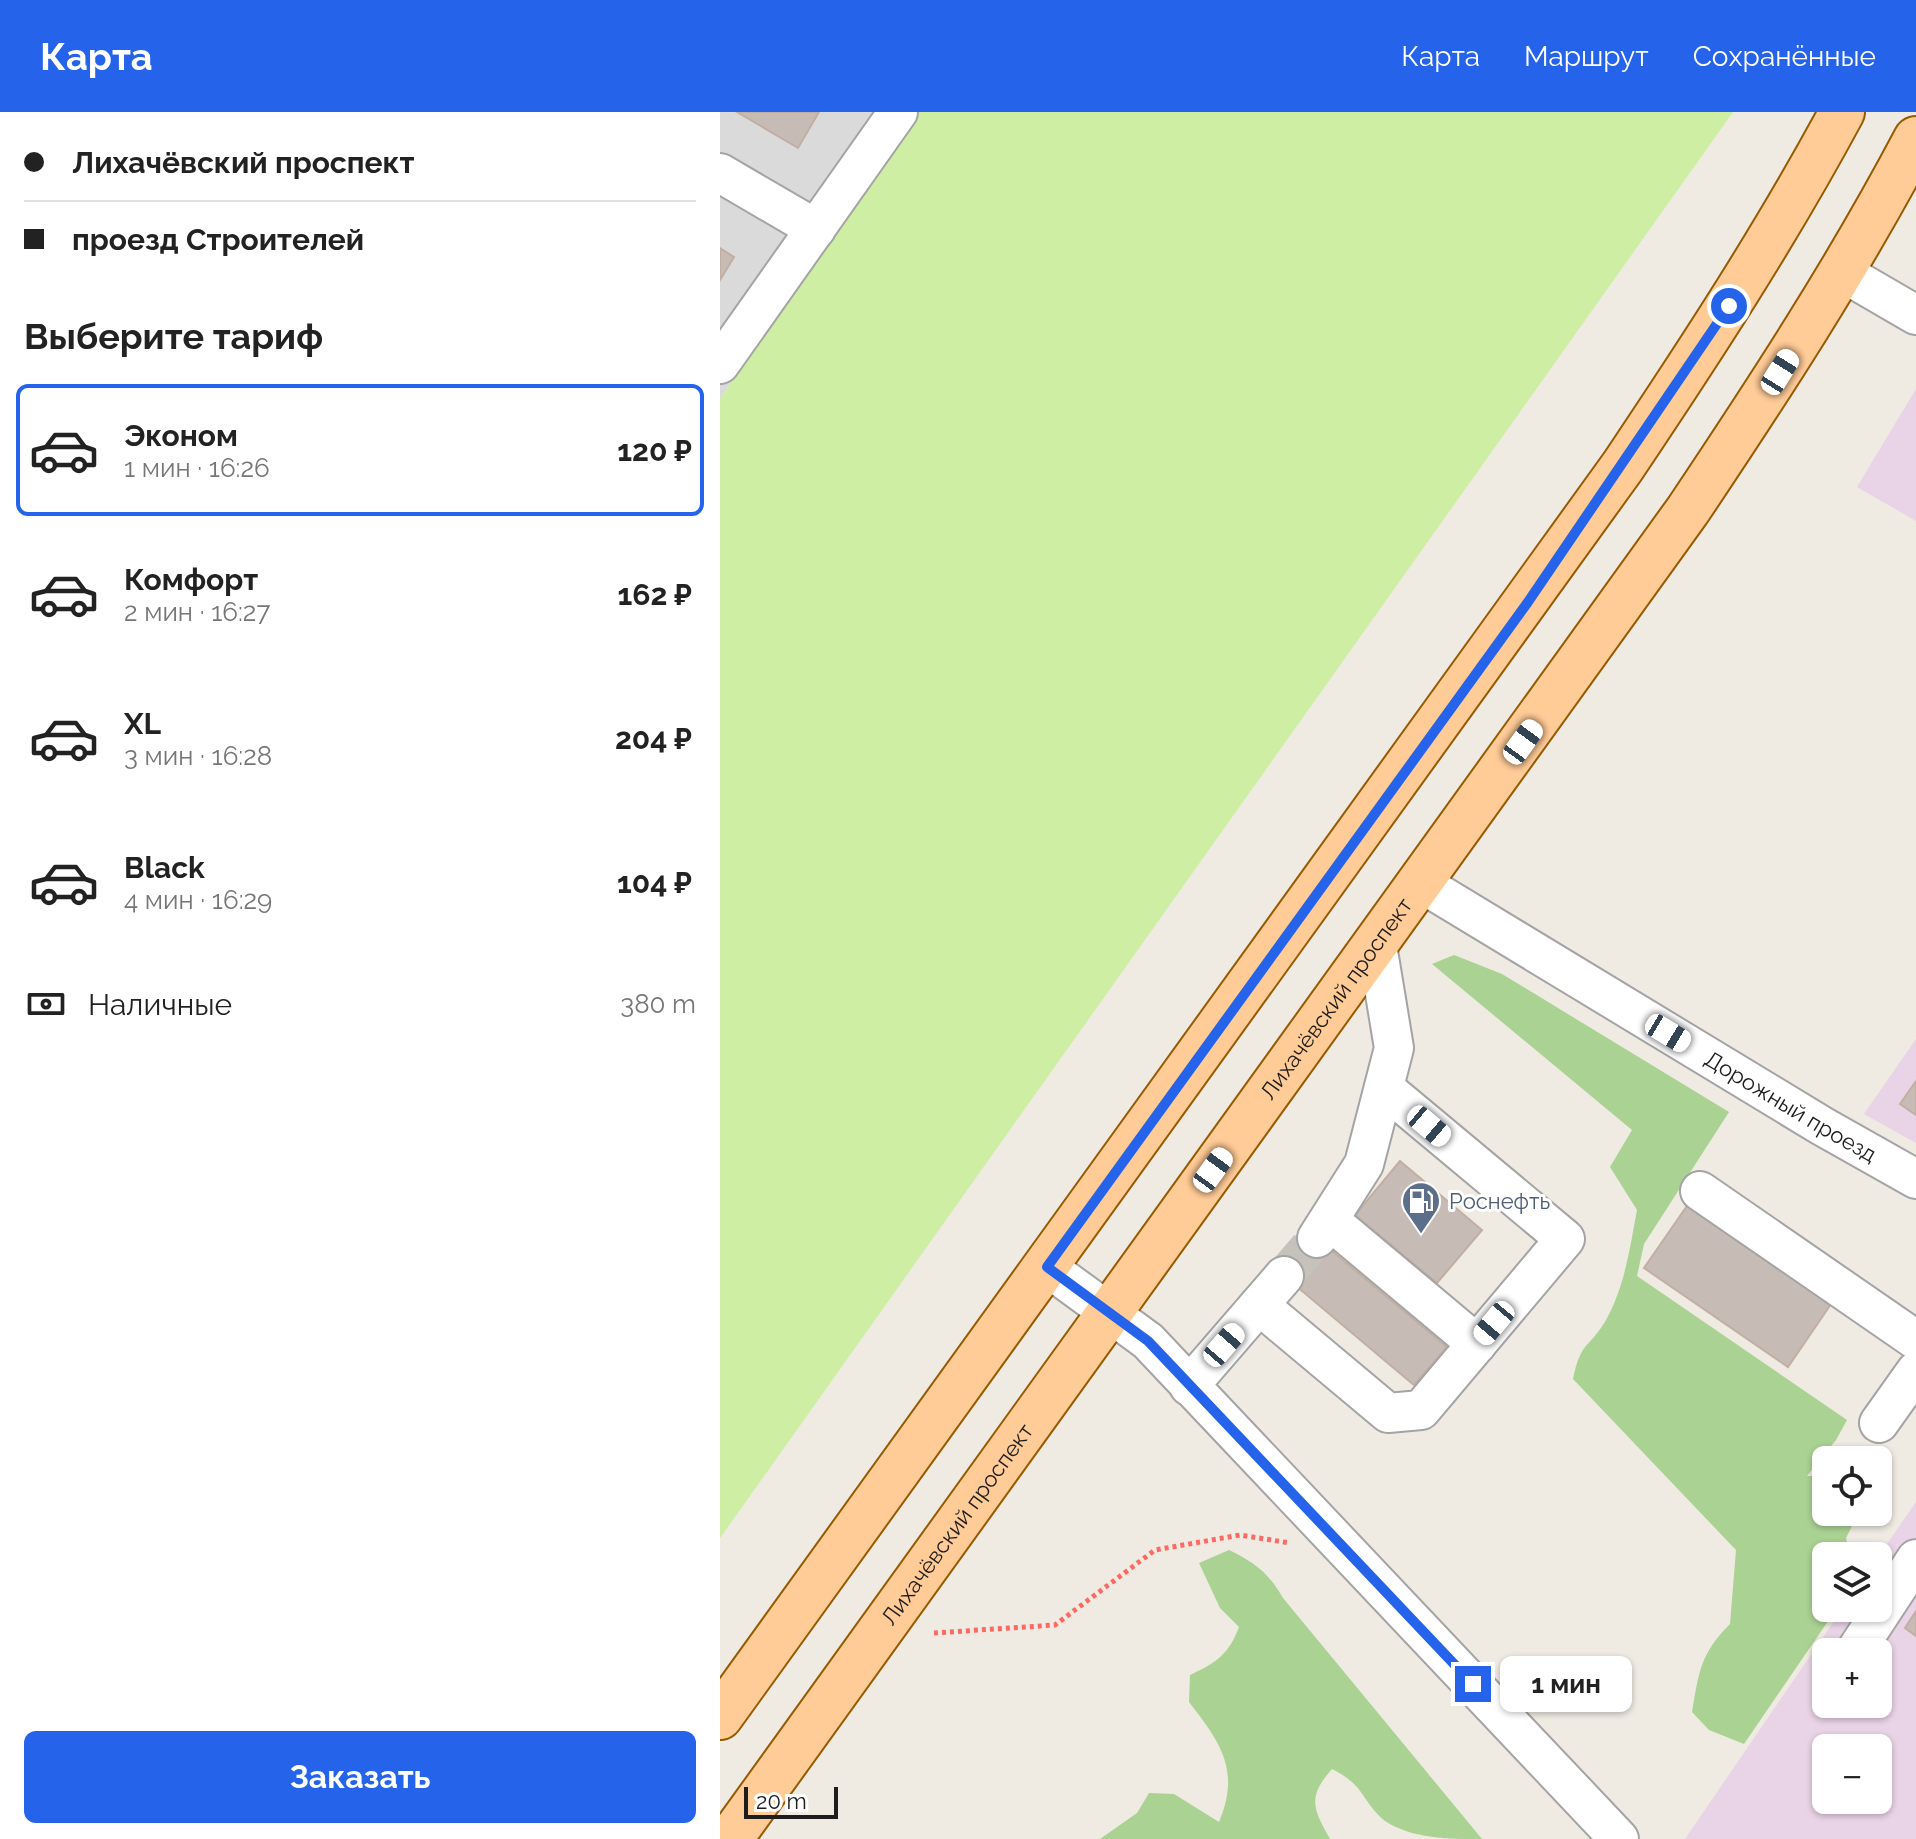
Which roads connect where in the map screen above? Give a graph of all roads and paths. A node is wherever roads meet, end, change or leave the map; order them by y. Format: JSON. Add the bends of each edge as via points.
{"nodes":[{"id":1,"x":898,"y":112,"type":"edge"},
{"id":2,"x":1842,"y":112,"type":"edge"},
{"id":3,"x":1911,"y":159,"type":"edge"},
{"id":4,"x":720,"y":173,"type":"edge"},
{"id":5,"x":816,"y":229,"type":"junction"},
{"id":6,"x":1842,"y":272,"type":"junction"},
{"id":7,"x":1916,"y":315,"type":"edge"},
{"id":8,"x":720,"y":364,"type":"edge"},
{"id":9,"x":1421,"y":883,"type":"junction"},
{"id":10,"x":1377,"y":945,"type":"junction"},
{"id":11,"x":1384,"y":1088,"type":"junction"},
{"id":12,"x":1916,"y":1179,"type":"edge"},
{"id":13,"x":1700,"y":1191,"type":"dead end"},
{"id":14,"x":1047,"y":1267,"type":"junction"},
{"id":15,"x":1284,"y":1276,"type":"tunnel mouth"},
{"id":16,"x":1259,"y":1305,"type":"junction"},
{"id":17,"x":1110,"y":1313,"type":"junction"},
{"id":18,"x":1916,"y":1340,"type":"edge"},
{"id":19,"x":1477,"y":1344,"type":"junction"},
{"id":20,"x":1916,"y":1371,"type":"edge"},
{"id":21,"x":1189,"y":1386,"type":"junction"},
{"id":22,"x":1879,"y":1423,"type":"dead end"},
{"id":23,"x":1347,"y":1552,"type":"junction"},
{"id":24,"x":1916,"y":1559,"type":"edge"},
{"id":25,"x":934,"y":1633,"type":"dead end"},
{"id":26,"x":1864,"y":1638,"type":"edge"},
{"id":27,"x":720,"y":1717,"type":"edge"},
{"id":28,"x":730,"y":1839,"type":"edge"},
{"id":29,"x":1619,"y":1839,"type":"edge"}],
"edges":[{"from":1,"to":5,"type":"street"},
{"from":2,"to":14,"type":"main road","via":[[1714,330],[1623,466]]},
{"from":3,"to":6,"type":"main road","name":"Лихачёвский проспект"},
{"from":4,"to":5,"type":"street"},
{"from":5,"to":8,"type":"street"},
{"from":6,"to":7,"type":"street"},
{"from":6,"to":9,"type":"main road","name":"Лихачёвский проспект","via":[[1688,510]]},
{"from":9,"to":10,"type":"main road","name":"Лихачёвский проспект"},
{"from":9,"to":12,"type":"street","name":"Дорожный проезд"},
{"from":10,"to":11,"type":"street","via":[[1394,1048]]},
{"from":10,"to":17,"type":"main road","name":"Лихачёвский проспект"},
{"from":11,"to":19,"type":"street","via":[[1364,1164],[1323,1229]]},
{"from":11,"to":19,"type":"street","via":[[1565,1239]]},
{"from":13,"to":18,"type":"street"},
{"from":14,"to":17,"type":"street"},
{"from":14,"to":27,"type":"main road"},
{"from":15,"to":16,"type":"street"},
{"from":16,"to":19,"type":"street","via":[[1388,1413],[1421,1410]]},
{"from":16,"to":21,"type":"street"},
{"from":17,"to":21,"type":"street","via":[[1148,1341]]},
{"from":17,"to":28,"type":"main road","name":"Лихачёвский проспект"},
{"from":20,"to":22,"type":"street"},
{"from":21,"to":23,"type":"street"},
{"from":23,"to":25,"type":"path","via":[[1240,1535],[1155,1550],[1055,1625]]},
{"from":23,"to":29,"type":"street"},
{"from":24,"to":26,"type":"street"}]}
